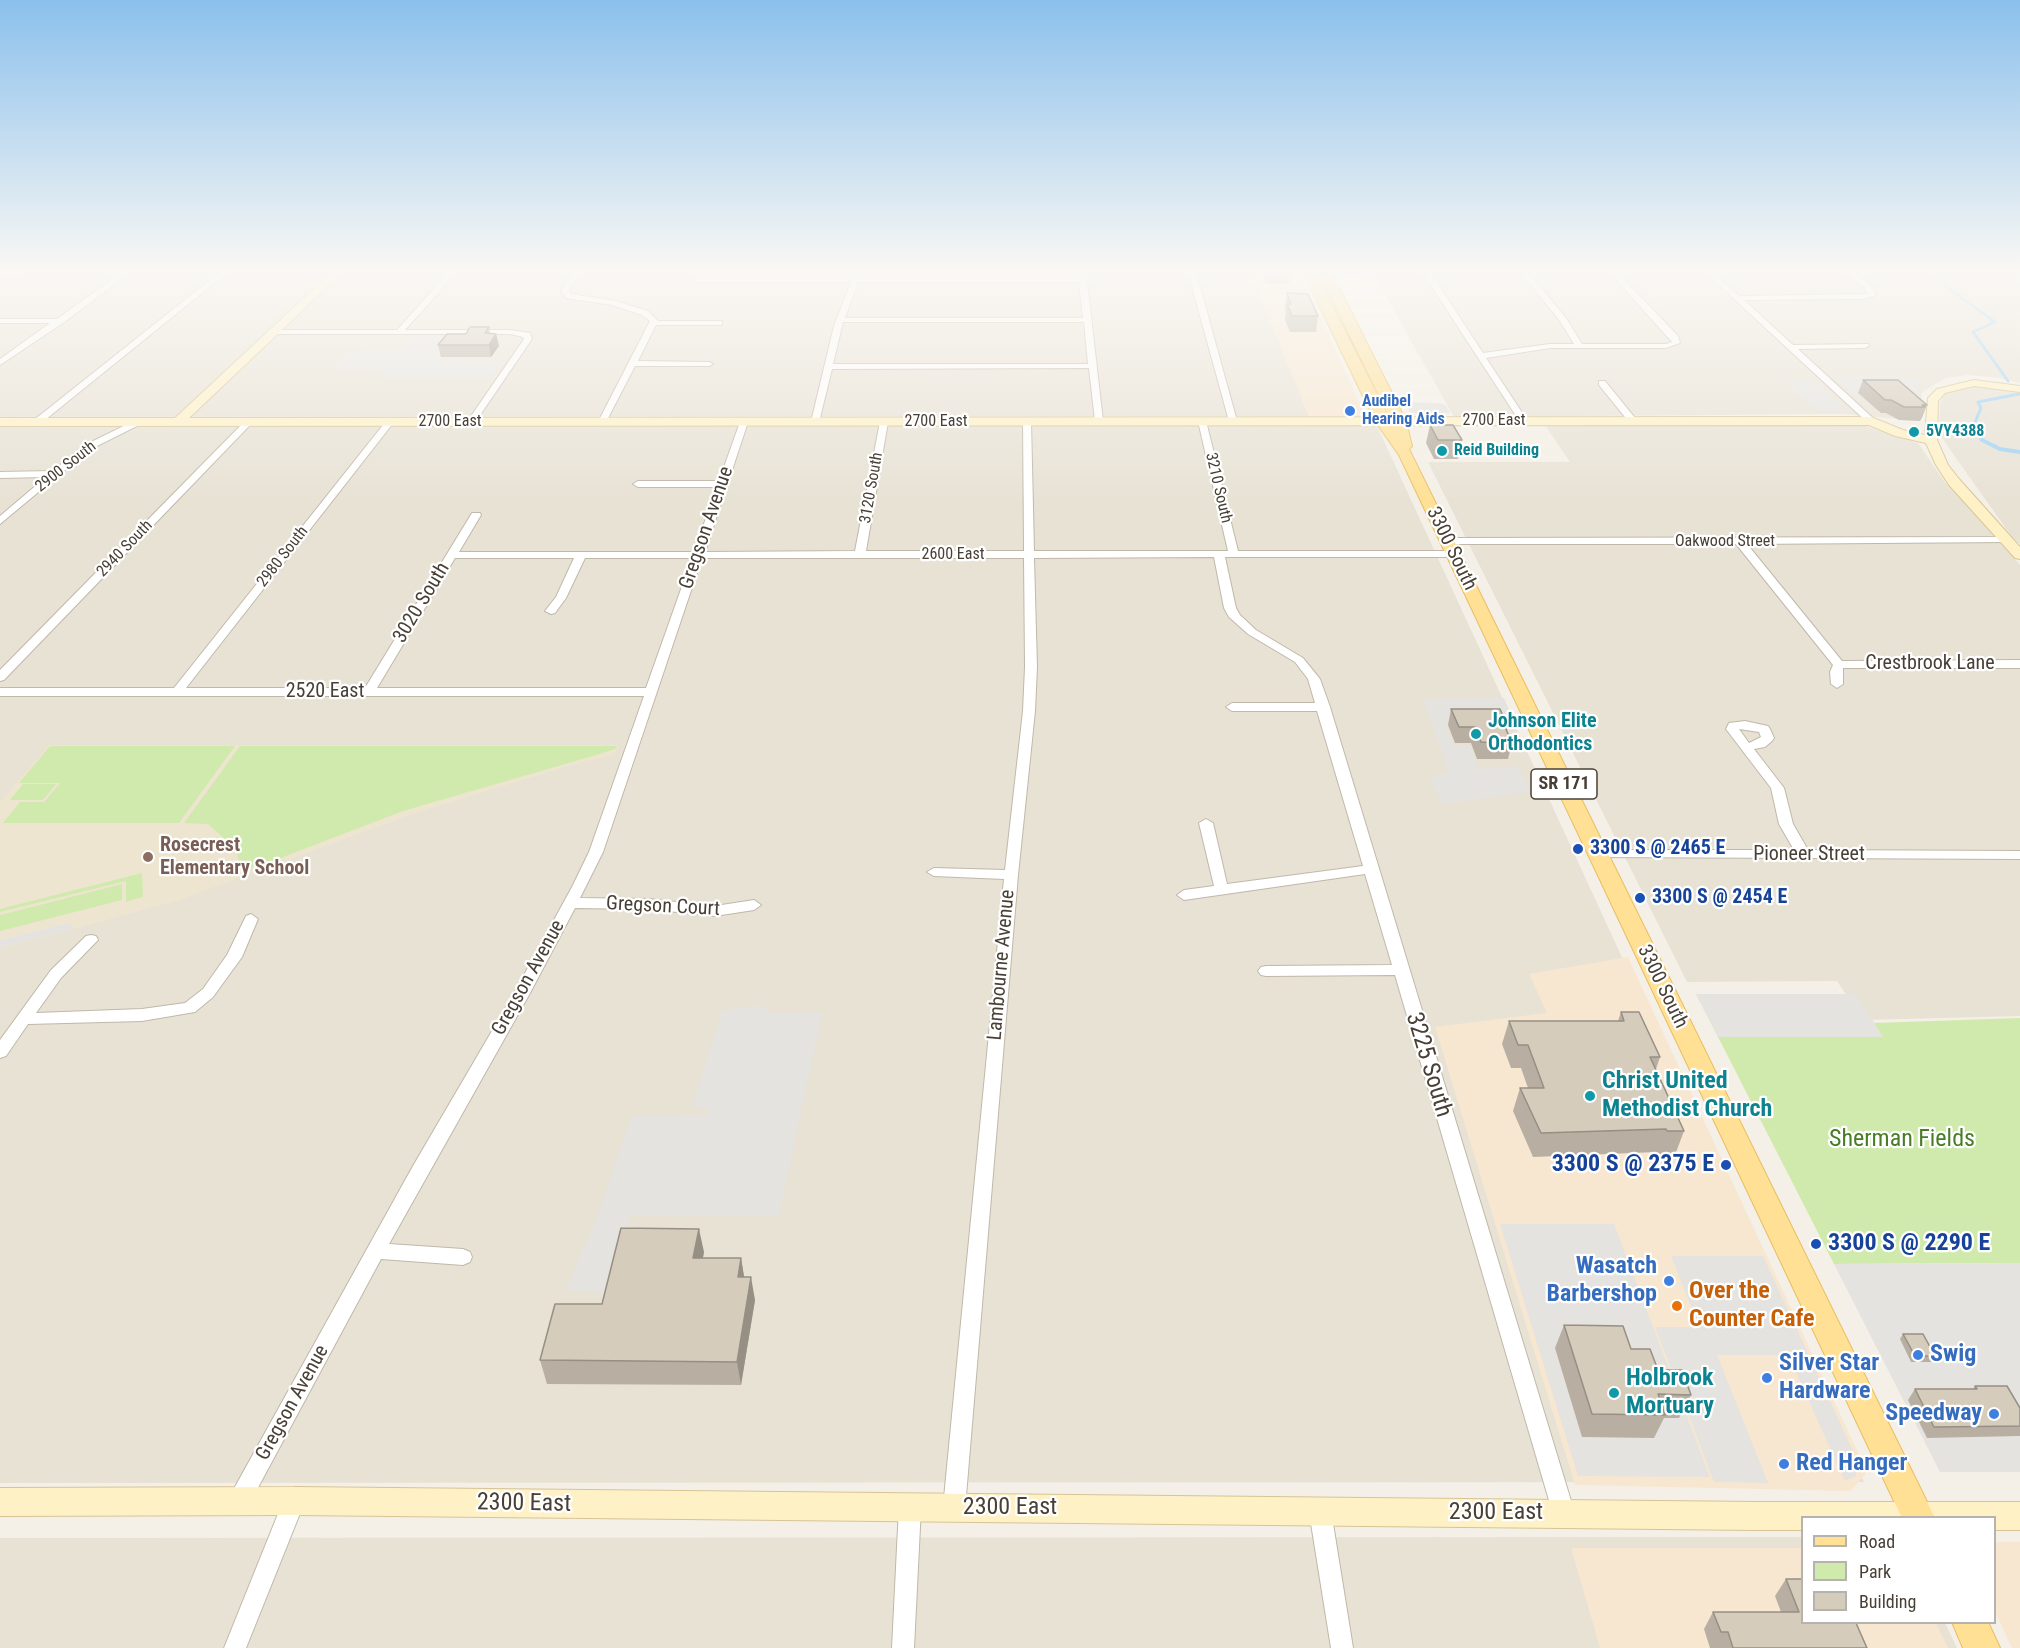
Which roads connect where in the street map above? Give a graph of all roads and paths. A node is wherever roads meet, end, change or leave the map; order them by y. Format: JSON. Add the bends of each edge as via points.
{"nodes":[{"id":1,"x":20,"y":349,"type":"edge"},
{"id":2,"x":128,"y":349,"type":"edge"},
{"id":3,"x":256,"y":349,"type":"edge"},
{"id":4,"x":521,"y":349,"type":"edge"},
{"id":5,"x":640,"y":349,"type":"edge"},
{"id":6,"x":833,"y":349,"type":"edge"},
{"id":7,"x":1090,"y":349,"type":"edge"},
{"id":8,"x":1213,"y":349,"type":"edge"},
{"id":9,"x":1347,"y":349,"type":"edge"},
{"id":10,"x":1363,"y":349,"type":"edge"},
{"id":11,"x":1476,"y":349,"type":"edge"},
{"id":12,"x":1531,"y":349,"type":"edge"},
{"id":13,"x":1792,"y":349,"type":"edge"},
{"id":14,"x":1481,"y":356,"type":"junction"},
{"id":15,"x":0,"y":363,"type":"edge"},
{"id":16,"x":633,"y":363,"type":"junction"},
{"id":17,"x":709,"y":364,"type":"dead end"},
{"id":18,"x":1092,"y":366,"type":"junction"},
{"id":19,"x":828,"y":367,"type":"junction"},
{"id":20,"x":1602,"y":383,"type":"dead end"},
{"id":21,"x":2020,"y":389,"type":"edge"},
{"id":22,"x":1523,"y":420,"type":"junction"},
{"id":23,"x":1632,"y":420,"type":"junction"},
{"id":24,"x":1027,"y":421,"type":"junction"},
{"id":25,"x":1099,"y":421,"type":"junction"},
{"id":26,"x":1202,"y":421,"type":"junction"},
{"id":27,"x":1233,"y":421,"type":"junction"},
{"id":28,"x":1382,"y":421,"type":"junction"},
{"id":29,"x":1399,"y":421,"type":"junction"},
{"id":30,"x":1871,"y":421,"type":"junction"},
{"id":31,"x":0,"y":422,"type":"edge"},
{"id":32,"x":37,"y":422,"type":"junction"},
{"id":33,"x":138,"y":422,"type":"junction"},
{"id":34,"x":178,"y":422,"type":"junction"},
{"id":35,"x":249,"y":422,"type":"junction"},
{"id":36,"x":390,"y":422,"type":"junction"},
{"id":37,"x":471,"y":422,"type":"junction"},
{"id":38,"x":602,"y":422,"type":"junction"},
{"id":39,"x":744,"y":422,"type":"junction"},
{"id":40,"x":815,"y":422,"type":"junction"},
{"id":41,"x":884,"y":422,"type":"junction"},
{"id":42,"x":1931,"y":440,"type":"junction"},
{"id":43,"x":1406,"y":456,"type":"junction"},
{"id":44,"x":54,"y":474,"type":"junction"},
{"id":45,"x":0,"y":475,"type":"edge"},
{"id":46,"x":638,"y":484,"type":"dead end"},
{"id":47,"x":723,"y":484,"type":"junction"},
{"id":48,"x":476,"y":515,"type":"dead end"},
{"id":49,"x":0,"y":522,"type":"edge"},
{"id":50,"x":2004,"y":540,"type":"junction"},
{"id":51,"x":1740,"y":542,"type":"junction"},
{"id":52,"x":1450,"y":548,"type":"junction"},
{"id":53,"x":1219,"y":554,"type":"junction"},
{"id":54,"x":1234,"y":554,"type":"junction"},
{"id":55,"x":452,"y":555,"type":"junction"},
{"id":56,"x":581,"y":555,"type":"junction"},
{"id":57,"x":698,"y":555,"type":"junction"},
{"id":58,"x":860,"y":555,"type":"junction"},
{"id":59,"x":1029,"y":555,"type":"junction"},
{"id":60,"x":2020,"y":555,"type":"edge"},
{"id":61,"x":551,"y":611,"type":"dead end"},
{"id":62,"x":1839,"y":664,"type":"junction"},
{"id":63,"x":2020,"y":664,"type":"edge"},
{"id":64,"x":0,"y":677,"type":"edge"},
{"id":65,"x":1837,"y":684,"type":"dead end"},
{"id":66,"x":0,"y":692,"type":"edge"},
{"id":67,"x":177,"y":692,"type":"junction"},
{"id":68,"x":369,"y":692,"type":"junction"},
{"id":69,"x":650,"y":692,"type":"junction"},
{"id":70,"x":1324,"y":707,"type":"junction"},
{"id":71,"x":1232,"y":708,"type":"dead end"},
{"id":72,"x":1746,"y":747,"type":"dead end"},
{"id":73,"x":1206,"y":823,"type":"dead end"},
{"id":74,"x":1598,"y":854,"type":"junction"},
{"id":75,"x":1804,"y":855,"type":"junction"},
{"id":76,"x":2020,"y":855,"type":"edge"},
{"id":77,"x":1371,"y":869,"type":"junction"},
{"id":78,"x":934,"y":873,"type":"dead end"},
{"id":79,"x":1011,"y":875,"type":"junction"},
{"id":80,"x":1223,"y":889,"type":"junction"},
{"id":81,"x":1184,"y":895,"type":"dead end"},
{"id":82,"x":571,"y":903,"type":"junction"},
{"id":83,"x":754,"y":905,"type":"dead end"},
{"id":84,"x":251,"y":919,"type":"dead end"},
{"id":85,"x":91,"y":940,"type":"dead end"},
{"id":86,"x":1266,"y":970,"type":"dead end"},
{"id":87,"x":1400,"y":970,"type":"junction"},
{"id":88,"x":24,"y":1019,"type":"junction"},
{"id":89,"x":0,"y":1052,"type":"edge"},
{"id":90,"x":377,"y":1251,"type":"junction"},
{"id":91,"x":463,"y":1257,"type":"dead end"},
{"id":92,"x":239,"y":1501,"type":"junction"},
{"id":93,"x":294,"y":1501,"type":"junction"},
{"id":94,"x":0,"y":1502,"type":"edge"},
{"id":95,"x":910,"y":1507,"type":"junction"},
{"id":96,"x":954,"y":1508,"type":"junction"},
{"id":97,"x":1320,"y":1511,"type":"junction"},
{"id":98,"x":1564,"y":1514,"type":"junction"},
{"id":99,"x":1801,"y":1516,"type":"edge"},
{"id":100,"x":1919,"y":1516,"type":"edge"},
{"id":101,"x":1996,"y":1516,"type":"edge"},
{"id":102,"x":2020,"y":1516,"type":"edge"},
{"id":103,"x":1970,"y":1624,"type":"edge"},
{"id":104,"x":235,"y":1648,"type":"edge"},
{"id":105,"x":903,"y":1648,"type":"edge"},
{"id":106,"x":1342,"y":1648,"type":"edge"},
{"id":107,"x":1982,"y":1648,"type":"edge"}],
"edges":[{"from":1,"to":15,"type":"street"},
{"from":2,"to":32,"type":"street"},
{"from":3,"to":34,"type":"street"},
{"from":4,"to":37,"type":"street"},
{"from":5,"to":16,"type":"street"},
{"from":6,"to":19,"type":"street"},
{"from":7,"to":18,"type":"street"},
{"from":8,"to":27,"type":"street"},
{"from":9,"to":28,"type":"main road","name":"3300 South","number":"SR 171"},
{"from":10,"to":29,"type":"main road","name":"3300 South","number":"SR 171"},
{"from":11,"to":14,"type":"street"},
{"from":12,"to":14,"type":"street"},
{"from":13,"to":30,"type":"street"},
{"from":14,"to":22,"type":"street"},
{"from":16,"to":17,"type":"street"},
{"from":16,"to":38,"type":"street"},
{"from":18,"to":19,"type":"street"},
{"from":18,"to":25,"type":"street"},
{"from":19,"to":40,"type":"street"},
{"from":20,"to":23,"type":"street"},
{"from":21,"to":42,"type":"street","via":[[1957,385],[1936,394],[1932,400]]},
{"from":22,"to":23,"type":"street","name":"2700 East"},
{"from":22,"to":29,"type":"street","name":"2700 East"},
{"from":23,"to":30,"type":"street","name":"2700 East"},
{"from":24,"to":25,"type":"street","name":"2700 East"},
{"from":24,"to":41,"type":"street","name":"2700 East"},
{"from":24,"to":59,"type":"street","name":"Lambourne Avenue"},
{"from":25,"to":26,"type":"street","name":"2700 East"},
{"from":26,"to":27,"type":"street","name":"2700 East"},
{"from":26,"to":54,"type":"street","name":"3210 South"},
{"from":27,"to":28,"type":"street","name":"2700 East"},
{"from":28,"to":29,"type":"street","name":"2700 East"},
{"from":28,"to":43,"type":"main road","name":"3300 South","number":"SR 171"},
{"from":29,"to":43,"type":"main road","name":"3300 South","number":"SR 171"},
{"from":30,"to":42,"type":"street"},
{"from":31,"to":32,"type":"street","name":"2700 East"},
{"from":32,"to":33,"type":"street","name":"2700 East"},
{"from":33,"to":34,"type":"street","name":"2700 East"},
{"from":33,"to":44,"type":"street","name":"2900 South","via":[[92,444]]},
{"from":34,"to":35,"type":"street","name":"2700 East"},
{"from":35,"to":36,"type":"street","name":"2700 East"},
{"from":35,"to":64,"type":"street","name":"2940 South"},
{"from":36,"to":37,"type":"street","name":"2700 East"},
{"from":36,"to":67,"type":"street","name":"2980 South"},
{"from":37,"to":38,"type":"street","name":"2700 East"},
{"from":38,"to":39,"type":"street","name":"2700 East"},
{"from":39,"to":40,"type":"street","name":"2700 East"},
{"from":39,"to":47,"type":"street","name":"Gregson Avenue"},
{"from":40,"to":41,"type":"street","name":"2700 East"},
{"from":41,"to":58,"type":"street","name":"3120 South"},
{"from":42,"to":50,"type":"street","via":[[1947,473]]},
{"from":43,"to":52,"type":"main road","name":"3300 South","number":"SR 171"},
{"from":44,"to":45,"type":"street"},
{"from":44,"to":49,"type":"street","name":"2900 South"},
{"from":46,"to":47,"type":"street"},
{"from":47,"to":57,"type":"street","name":"Gregson Avenue"},
{"from":48,"to":55,"type":"street","name":"3020 South"},
{"from":50,"to":51,"type":"street","name":"Oakwood Street"},
{"from":50,"to":60,"type":"street"},
{"from":51,"to":52,"type":"street","name":"Oakwood Street"},
{"from":51,"to":62,"type":"street","name":"Crestbrook Lane"},
{"from":52,"to":54,"type":"street","name":"2600 East"},
{"from":52,"to":74,"type":"main road","name":"3300 South","number":"SR 171"},
{"from":53,"to":54,"type":"street","name":"2600 East"},
{"from":53,"to":59,"type":"street","name":"2600 East"},
{"from":53,"to":70,"type":"street","name":"3225 South","via":[[1232,613],[1239,622],[1306,666]]},
{"from":55,"to":56,"type":"street","name":"2600 East"},
{"from":55,"to":68,"type":"street","name":"3020 South"},
{"from":56,"to":57,"type":"street","name":"2600 East"},
{"from":56,"to":61,"type":"street"},
{"from":57,"to":58,"type":"street","name":"2600 East"},
{"from":57,"to":69,"type":"street","name":"Gregson Avenue"},
{"from":58,"to":59,"type":"street","name":"2600 East"},
{"from":59,"to":79,"type":"street","name":"Lambourne Avenue","via":[[1029,711]]},
{"from":62,"to":63,"type":"street","name":"Crestbrook Lane"},
{"from":62,"to":65,"type":"street","name":"Crestbrook Lane"},
{"from":66,"to":67,"type":"street","name":"2520 East"},
{"from":67,"to":68,"type":"street","name":"2520 East"},
{"from":68,"to":69,"type":"street","name":"2520 East"},
{"from":69,"to":82,"type":"street","name":"Gregson Avenue","via":[[596,852]]},
{"from":70,"to":71,"type":"street"},
{"from":70,"to":77,"type":"street","name":"3225 South"},
{"from":72,"to":75,"type":"street","via":[[1777,788],[1786,824]]},
{"from":73,"to":80,"type":"street"},
{"from":74,"to":75,"type":"street","name":"Pioneer Street"},
{"from":74,"to":100,"type":"main road","name":"3300 South","number":"SR 171"},
{"from":75,"to":76,"type":"street","name":"Pioneer Street"},
{"from":77,"to":80,"type":"street"},
{"from":77,"to":87,"type":"street","name":"3225 South"},
{"from":78,"to":79,"type":"street"},
{"from":79,"to":96,"type":"street","name":"Lambourne Avenue"},
{"from":80,"to":81,"type":"street"},
{"from":82,"to":83,"type":"street","name":"Gregson Court","via":[[648,904],[715,911]]},
{"from":82,"to":90,"type":"street","name":"Gregson Avenue"},
{"from":84,"to":88,"type":"street","via":[[234,957],[208,993],[189,1008],[133,1016]]},
{"from":85,"to":88,"type":"street","via":[[66,962]]},
{"from":86,"to":87,"type":"street"},
{"from":87,"to":98,"type":"street","name":"3225 South"},
{"from":88,"to":89,"type":"street"},
{"from":90,"to":91,"type":"street"},
{"from":90,"to":92,"type":"street","name":"Gregson Avenue"},
{"from":92,"to":93,"type":"street","name":"2300 East"},
{"from":92,"to":94,"type":"street","name":"2300 East"},
{"from":93,"to":95,"type":"street","name":"2300 East"},
{"from":93,"to":104,"type":"street"},
{"from":95,"to":96,"type":"street","name":"2300 East"},
{"from":95,"to":105,"type":"street"},
{"from":96,"to":97,"type":"street","name":"2300 East"},
{"from":97,"to":98,"type":"street","name":"2300 East"},
{"from":97,"to":106,"type":"street"},
{"from":98,"to":99,"type":"street","name":"2300 East"},
{"from":101,"to":102,"type":"street","name":"2300 East"},
{"from":103,"to":107,"type":"main road"}]}
